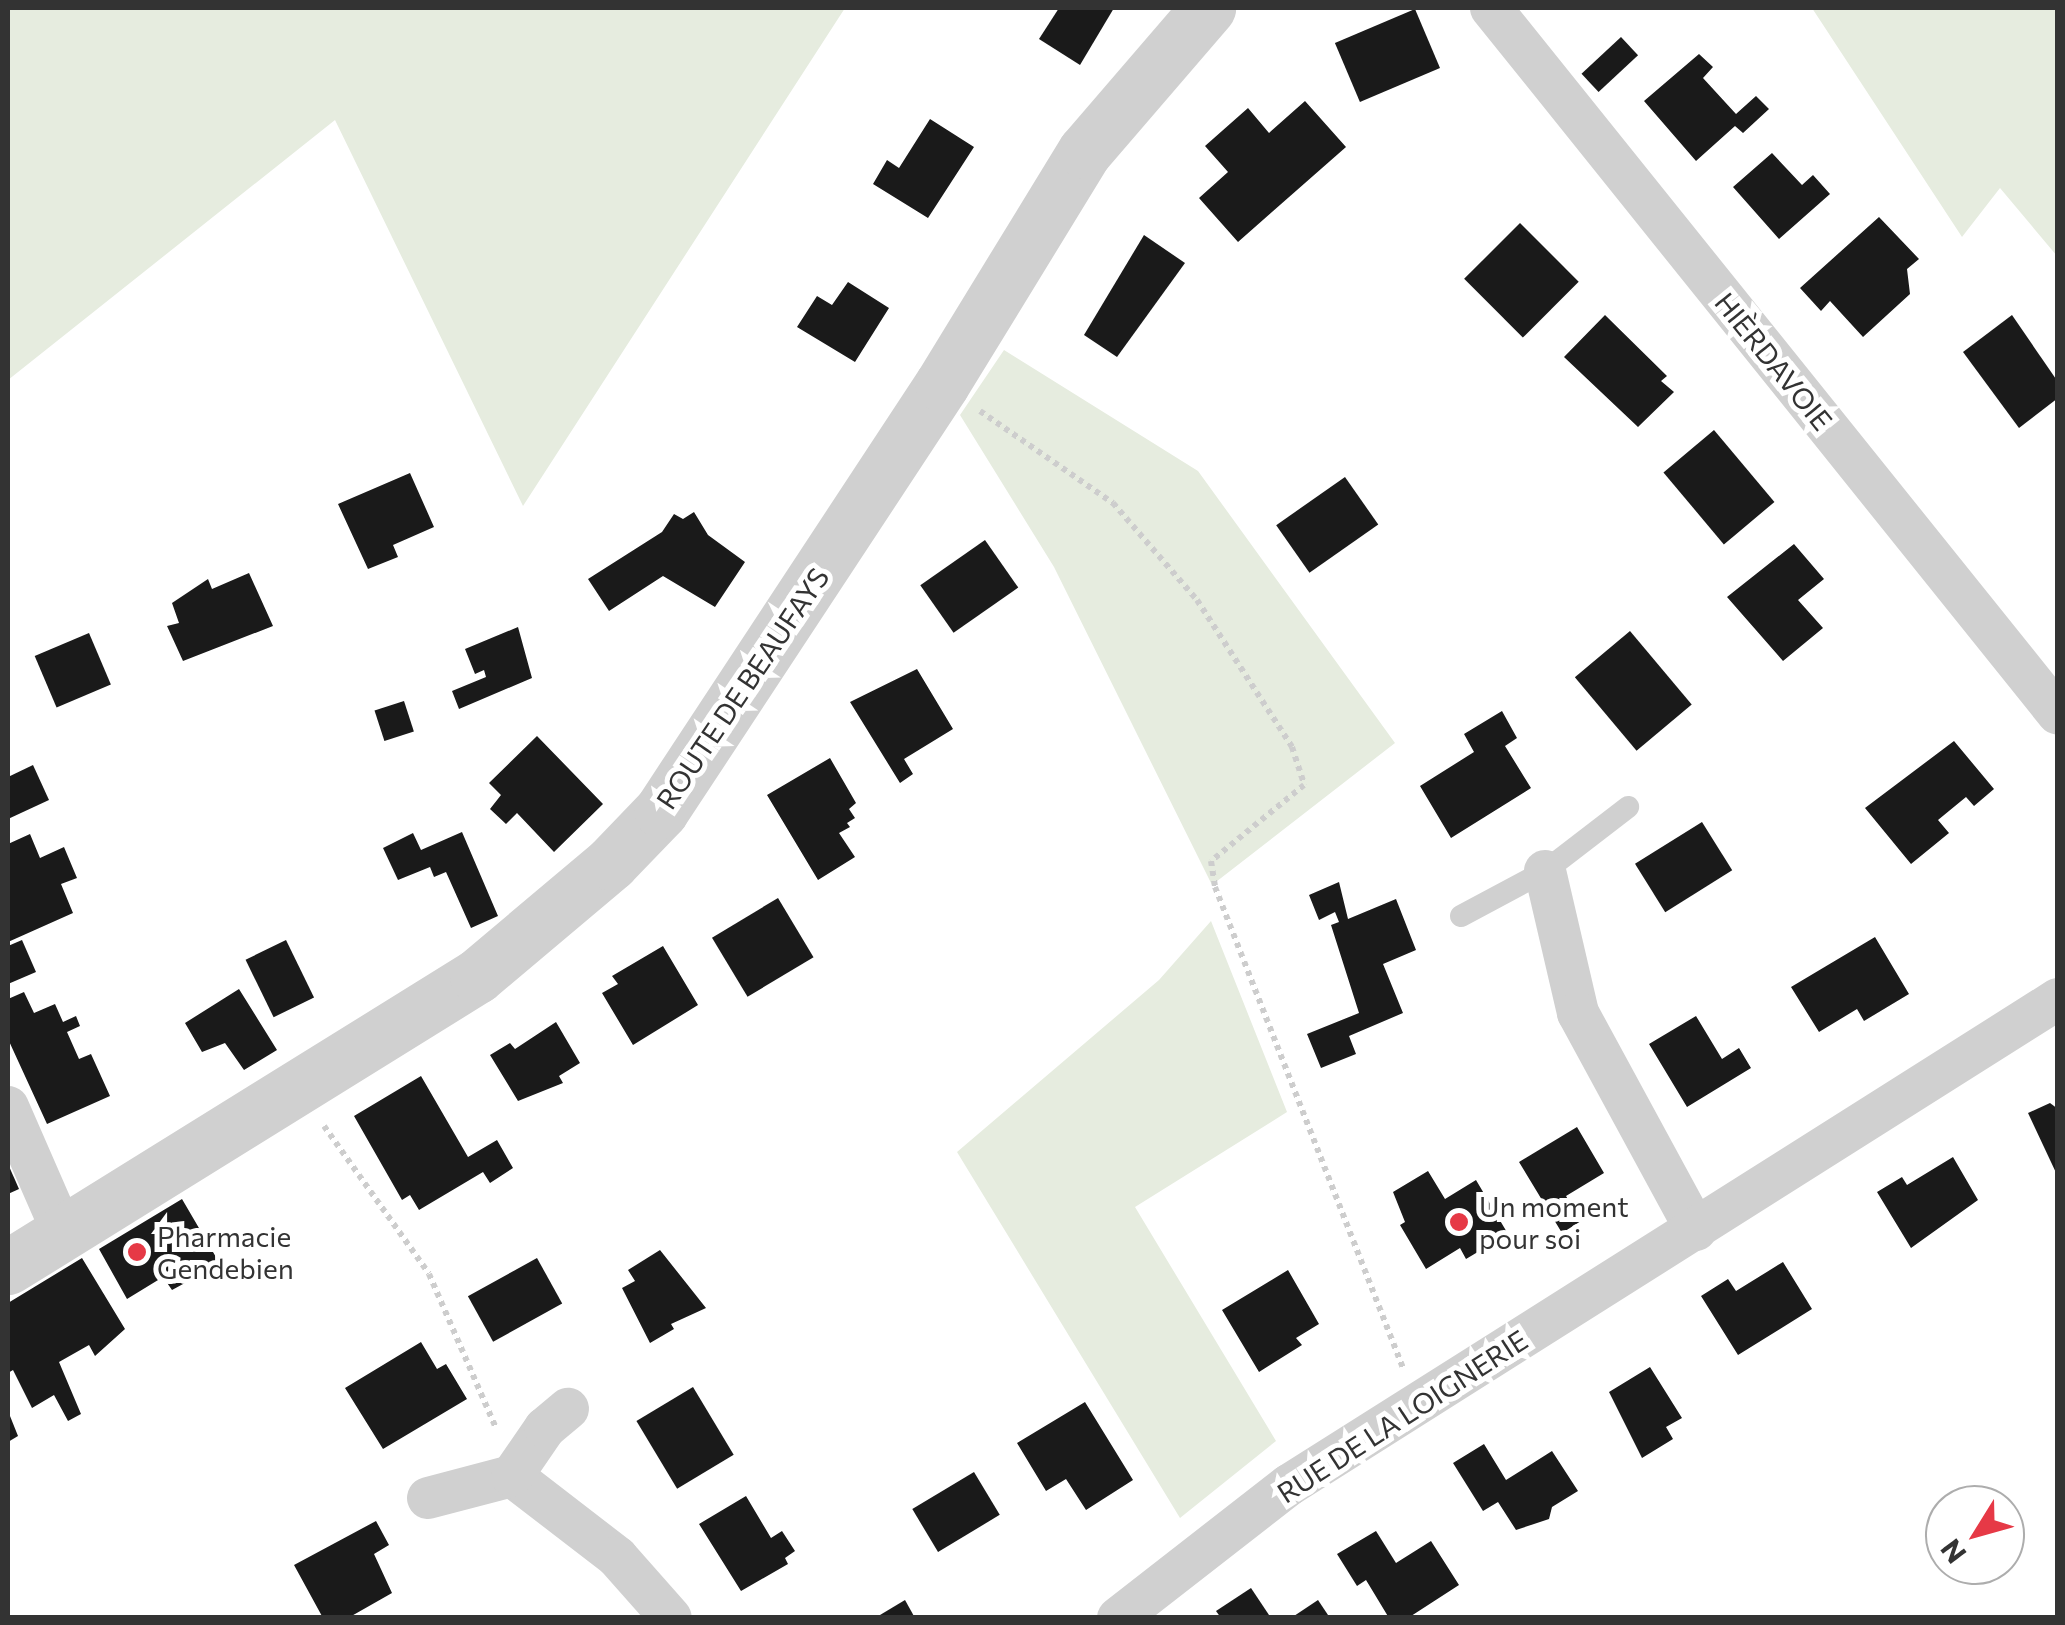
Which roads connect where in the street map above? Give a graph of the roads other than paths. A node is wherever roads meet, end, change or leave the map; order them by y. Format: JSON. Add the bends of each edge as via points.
{"nodes":[{"id":1,"x":1208,"y":8,"type":"edge"},
{"id":2,"x":1492,"y":8,"type":"edge"},
{"id":3,"x":2058,"y":714,"type":"edge"},
{"id":4,"x":1628,"y":807,"type":"dead end"},
{"id":5,"x":1546,"y":871,"type":"junction"},
{"id":6,"x":1462,"y":916,"type":"dead end"},
{"id":7,"x":2058,"y":999,"type":"edge"},
{"id":8,"x":8,"y":1107,"type":"edge"},
{"id":9,"x":1696,"y":1230,"type":"junction"},
{"id":10,"x":62,"y":1232,"type":"junction"},
{"id":11,"x":8,"y":1267,"type":"edge"},
{"id":12,"x":568,"y":1409,"type":"dead end"},
{"id":13,"x":512,"y":1476,"type":"junction"},
{"id":14,"x":428,"y":1498,"type":"dead end"},
{"id":15,"x":671,"y":1618,"type":"edge"},
{"id":16,"x":1118,"y":1618,"type":"edge"}],
"edges":[{"from":1,"to":10,"type":"street","name":"ROUTE DE BEAUFAYS","via":[[1085,151],[942,384],[661,812],[477,976]]},
{"from":2,"to":3,"type":"street","name":"HIÈRDAVOIE"},
{"from":4,"to":5,"type":"lane"},
{"from":5,"to":6,"type":"lane"},
{"from":5,"to":9,"type":"street","via":[[1578,1013]]},
{"from":7,"to":9,"type":"street","name":"RUE DE LA LOIGNERIE"},
{"from":8,"to":10,"type":"street"},
{"from":9,"to":16,"type":"street","name":"RUE DE LA LOIGNERIE","via":[[1288,1485]]},
{"from":10,"to":11,"type":"street","name":"ROUTE DE BEAUFAYS"},
{"from":12,"to":13,"type":"street","via":[[544,1428]]},
{"from":13,"to":14,"type":"street"},
{"from":13,"to":15,"type":"street","via":[[617,1557]]}]}
